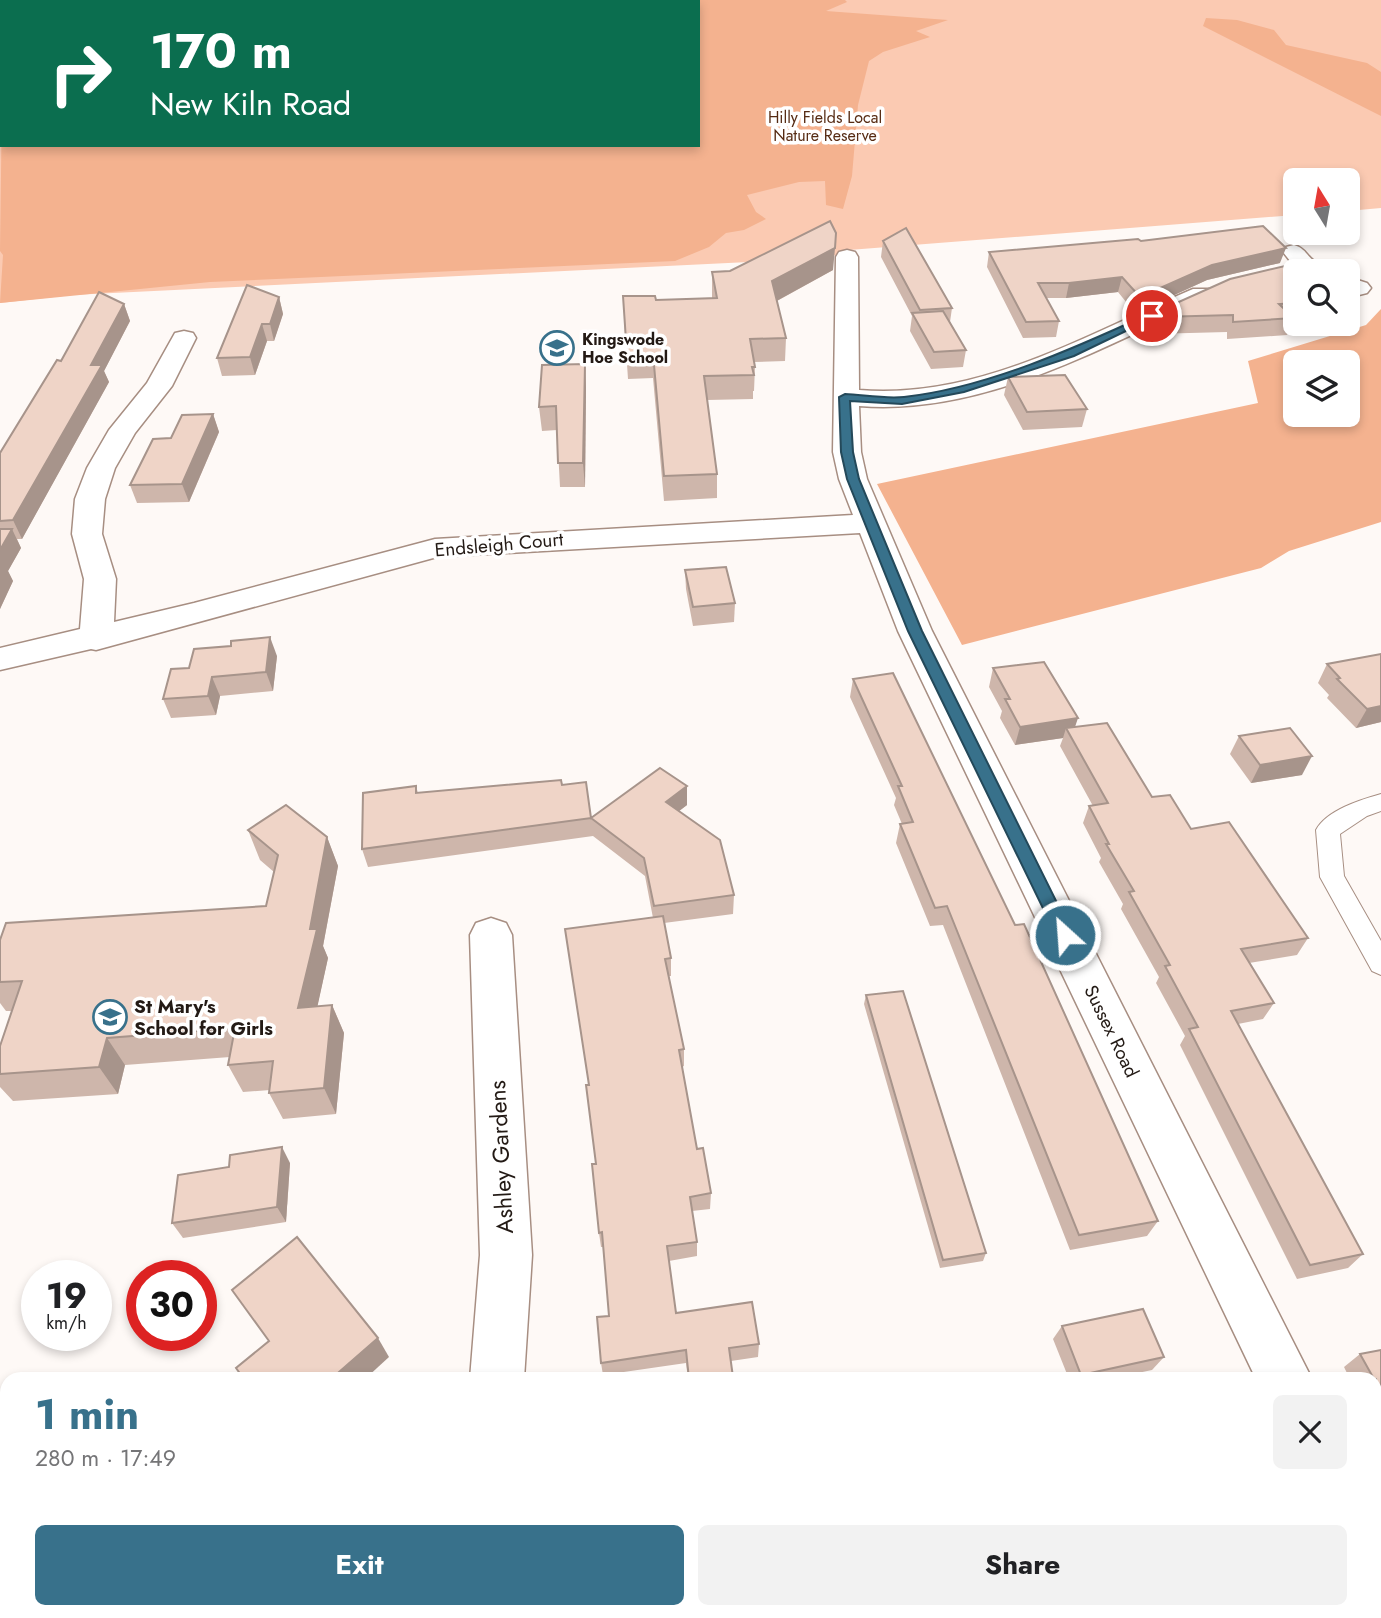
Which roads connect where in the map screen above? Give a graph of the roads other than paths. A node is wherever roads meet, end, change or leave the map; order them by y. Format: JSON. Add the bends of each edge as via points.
{"nodes":[{"id":1,"x":856,"y":274,"type":"dead end"},
{"id":2,"x":1227,"y":285,"type":"edge"},
{"id":3,"x":181,"y":338,"type":"dead end"},
{"id":4,"x":845,"y":397,"type":"junction"},
{"id":5,"x":872,"y":523,"type":"junction"},
{"id":6,"x":96,"y":639,"type":"junction"},
{"id":7,"x":0,"y":659,"type":"edge"},
{"id":8,"x":1381,"y":802,"type":"edge"},
{"id":9,"x":491,"y":935,"type":"dead end"},
{"id":10,"x":1381,"y":964,"type":"edge"},
{"id":11,"x":498,"y":1372,"type":"edge"},
{"id":12,"x":1282,"y":1372,"type":"edge"}],
"edges":[{"from":1,"to":4,"type":"street","name":"Sussex Road"},
{"from":2,"to":4,"type":"street","via":[[1070,354],[998,379],[902,400]]},
{"from":3,"to":6,"type":"street","via":[[159,386],[123,430],[101,468],[90,499],[87,534],[100,579]]},
{"from":4,"to":5,"type":"street","name":"Sussex Road","via":[[847,452]]},
{"from":5,"to":6,"type":"street","name":"Endsleigh Court","via":[[435,548]]},
{"from":5,"to":12,"type":"street","name":"Sussex Road","via":[[915,631]]},
{"from":6,"to":7,"type":"street","name":"Endsleigh Court"},
{"from":8,"to":10,"type":"lane","via":[[1328,830],[1332,877]]},
{"from":9,"to":11,"type":"street","name":"Ashley Gardens","via":[[506,1255]]}]}
